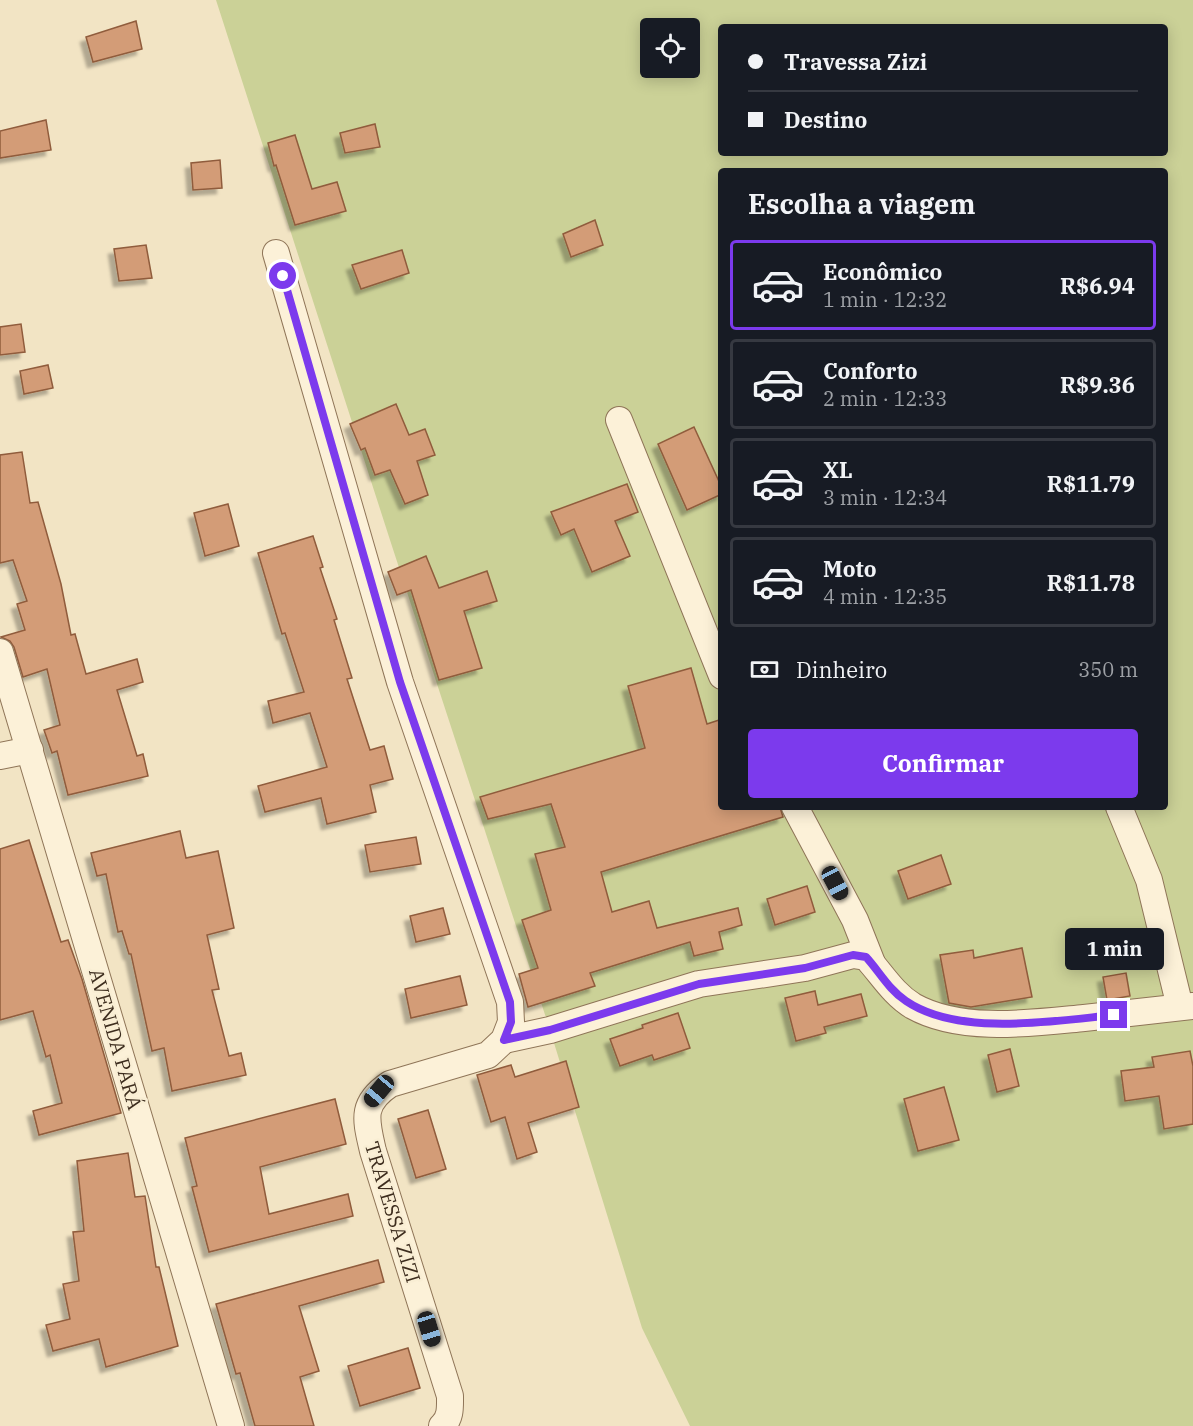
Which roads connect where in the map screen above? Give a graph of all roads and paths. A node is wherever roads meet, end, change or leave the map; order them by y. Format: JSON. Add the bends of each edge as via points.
{"nodes":[{"id":1,"x":276,"y":253,"type":"dead end"},
{"id":2,"x":619,"y":420,"type":"dead end"},
{"id":3,"x":0,"y":652,"type":"edge"},
{"id":4,"x":718,"y":666,"type":"edge"},
{"id":5,"x":30,"y":750,"type":"junction"},
{"id":6,"x":0,"y":756,"type":"edge"},
{"id":7,"x":797,"y":810,"type":"edge"},
{"id":8,"x":1120,"y":810,"type":"edge"},
{"id":9,"x":872,"y":963,"type":"junction"},
{"id":10,"x":1186,"y":1007,"type":"edge"},
{"id":11,"x":504,"y":1040,"type":"junction"},
{"id":12,"x":231,"y":1426,"type":"edge"},
{"id":13,"x":442,"y":1426,"type":"edge"}],
"edges":[{"from":1,"to":11,"type":"street","via":[[400,682],[510,1002],[511,1022]]},
{"from":2,"to":4,"type":"street"},
{"from":3,"to":5,"type":"street","name":"AVENIDA PARÁ"},
{"from":5,"to":6,"type":"street"},
{"from":5,"to":12,"type":"street","name":"AVENIDA PARÁ"},
{"from":7,"to":9,"type":"street","via":[[855,920]]},
{"from":8,"to":10,"type":"street","via":[[1149,880]]},
{"from":9,"to":10,"type":"street","via":[[903,999],[929,1013],[954,1019],[1030,1023]]},
{"from":9,"to":11,"type":"street","via":[[866,957],[853,955],[805,968],[699,984],[550,1030]]},
{"from":11,"to":13,"type":"street","name":"TRAVESSA ZIZI","via":[[488,1055],[390,1084],[369,1103],[367,1127],[373,1151],[450,1396],[450,1411]]}]}
